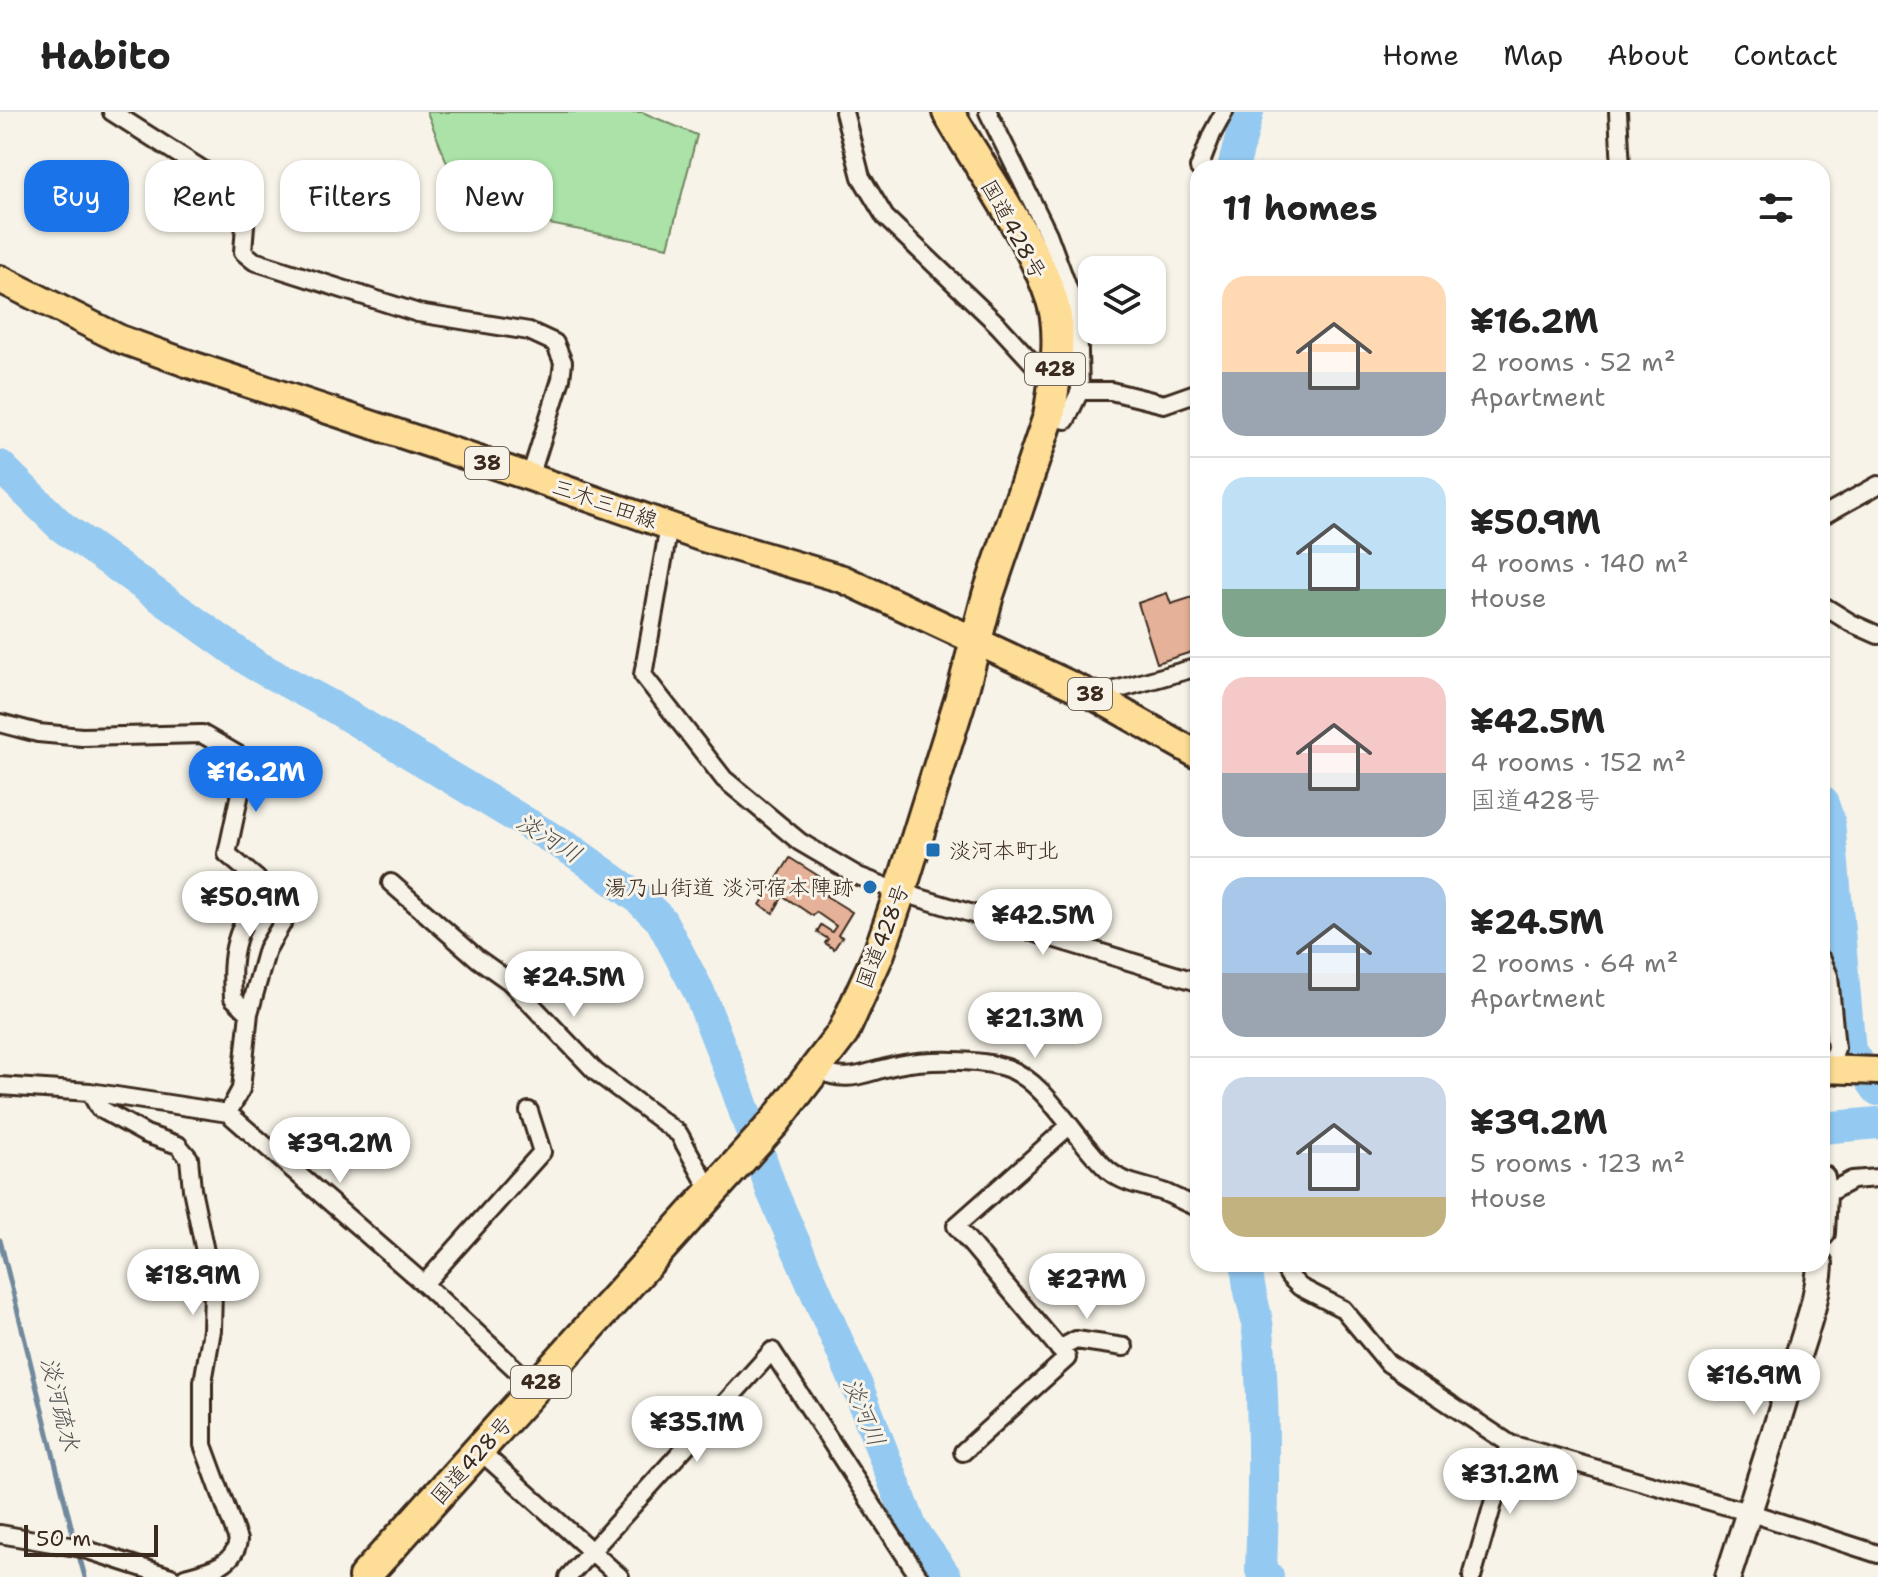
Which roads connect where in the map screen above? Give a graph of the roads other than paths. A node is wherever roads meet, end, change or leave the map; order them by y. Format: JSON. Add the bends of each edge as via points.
{"nodes":[{"id":1,"x":112,"y":112,"type":"edge"},
{"id":2,"x":844,"y":112,"type":"edge"},
{"id":3,"x":948,"y":112,"type":"edge"},
{"id":4,"x":988,"y":112,"type":"edge"},
{"id":5,"x":1224,"y":112,"type":"edge"},
{"id":6,"x":1618,"y":112,"type":"edge"},
{"id":7,"x":1202,"y":160,"type":"edge"},
{"id":8,"x":1621,"y":160,"type":"edge"},
{"id":9,"x":0,"y":279,"type":"edge"},
{"id":10,"x":1067,"y":389,"type":"junction"},
{"id":11,"x":1190,"y":395,"type":"edge"},
{"id":12,"x":530,"y":477,"type":"junction"},
{"id":13,"x":1878,"y":485,"type":"edge"},
{"id":14,"x":1830,"y":512,"type":"edge"},
{"id":15,"x":669,"y":526,"type":"junction"},
{"id":16,"x":1830,"y":610,"type":"edge"},
{"id":17,"x":1878,"y":635,"type":"edge"},
{"id":18,"x":977,"y":642,"type":"junction"},
{"id":19,"x":1190,"y":669,"type":"edge"},
{"id":20,"x":1094,"y":696,"type":"junction"},
{"id":21,"x":0,"y":723,"type":"edge"},
{"id":22,"x":1190,"y":750,"type":"edge"},
{"id":23,"x":391,"y":883,"type":"dead end"},
{"id":24,"x":304,"y":887,"type":"dead end"},
{"id":25,"x":900,"y":892,"type":"junction"},
{"id":26,"x":1190,"y":980,"type":"edge"},
{"id":27,"x":1830,"y":986,"type":"edge"},
{"id":28,"x":249,"y":1013,"type":"junction"},
{"id":29,"x":816,"y":1069,"type":"junction"},
{"id":30,"x":1833,"y":1070,"type":"edge"},
{"id":31,"x":1878,"y":1071,"type":"edge"},
{"id":32,"x":0,"y":1086,"type":"edge"},
{"id":33,"x":90,"y":1092,"type":"junction"},
{"id":34,"x":529,"y":1111,"type":"dead end"},
{"id":35,"x":228,"y":1113,"type":"junction"},
{"id":36,"x":1069,"y":1126,"type":"junction"},
{"id":37,"x":1878,"y":1178,"type":"edge"},
{"id":38,"x":1830,"y":1185,"type":"edge"},
{"id":39,"x":714,"y":1189,"type":"junction"},
{"id":40,"x":1190,"y":1204,"type":"edge"},
{"id":41,"x":1287,"y":1272,"type":"edge"},
{"id":42,"x":1820,"y":1272,"type":"edge"},
{"id":43,"x":424,"y":1284,"type":"junction"},
{"id":44,"x":1124,"y":1347,"type":"dead end"},
{"id":45,"x":1059,"y":1349,"type":"junction"},
{"id":46,"x":536,"y":1388,"type":"junction"},
{"id":47,"x":1510,"y":1444,"type":"junction"},
{"id":48,"x":479,"y":1450,"type":"junction"},
{"id":49,"x":963,"y":1452,"type":"dead end"},
{"id":50,"x":1751,"y":1513,"type":"junction"},
{"id":51,"x":0,"y":1534,"type":"edge"},
{"id":52,"x":591,"y":1551,"type":"junction"},
{"id":53,"x":1878,"y":1554,"type":"edge"},
{"id":54,"x":171,"y":1577,"type":"edge"},
{"id":55,"x":185,"y":1577,"type":"edge"},
{"id":56,"x":364,"y":1577,"type":"edge"},
{"id":57,"x":568,"y":1577,"type":"edge"},
{"id":58,"x":620,"y":1577,"type":"edge"},
{"id":59,"x":919,"y":1577,"type":"edge"},
{"id":60,"x":1472,"y":1577,"type":"edge"},
{"id":61,"x":1728,"y":1577,"type":"edge"}],
"edges":[{"from":1,"to":12,"type":"street","via":[[247,198],[243,252],[254,261],[418,313],[529,331],[555,343],[563,362],[561,379]]},
{"from":2,"to":10,"type":"street","via":[[861,177],[885,217]]},
{"from":3,"to":10,"type":"highway","name":"国道428号","number":"428","via":[[1031,250],[1053,302]]},
{"from":4,"to":10,"type":"street","via":[[1048,234],[1078,315]]},
{"from":5,"to":7,"type":"street"},
{"from":6,"to":8,"type":"street"},
{"from":9,"to":12,"type":"main road","name":"三木三田線","number":"38","via":[[120,339]]},
{"from":10,"to":11,"type":"street","via":[[1111,391],[1164,404]]},
{"from":10,"to":18,"type":"highway","name":"国道428号","number":"428","via":[[1049,416]]},
{"from":12,"to":15,"type":"main road","name":"三木三田線","number":"38"},
{"from":13,"to":14,"type":"street"},
{"from":15,"to":18,"type":"main road","name":"三木三田線","number":"38","via":[[843,579]]},
{"from":15,"to":25,"type":"street","via":[[643,675],[724,779],[800,842],[858,876]]},
{"from":16,"to":17,"type":"street"},
{"from":18,"to":20,"type":"main road","name":"三木三田線","number":"38"},
{"from":18,"to":25,"type":"highway","name":"国道428号","number":"428"},
{"from":19,"to":20,"type":"street"},
{"from":20,"to":22,"type":"main road","name":"三木三田線","number":"38"},
{"from":21,"to":28,"type":"street","via":[[82,737],[202,734],[247,760],[227,854],[257,879],[256,899],[237,937],[231,965],[233,998]]},
{"from":23,"to":39,"type":"street","via":[[509,981],[596,1072],[679,1134]]},
{"from":24,"to":28,"type":"street","via":[[267,949]]},
{"from":25,"to":26,"type":"street"},
{"from":25,"to":29,"type":"highway","name":"国道428号","number":"428","via":[[843,1033]]},
{"from":27,"to":30,"type":"street"},
{"from":28,"to":35,"type":"street","via":[[241,1089]]},
{"from":29,"to":36,"type":"street","via":[[854,1078],[935,1060],[1005,1067],[1035,1085]]},
{"from":29,"to":39,"type":"highway","name":"国道428号","number":"428"},
{"from":30,"to":31,"type":"main road"},
{"from":32,"to":33,"type":"street"},
{"from":33,"to":35,"type":"street"},
{"from":33,"to":55,"type":"street","via":[[99,1108],[178,1145],[189,1158],[213,1290],[203,1445],[238,1540],[228,1560]]},
{"from":34,"to":43,"type":"street","via":[[542,1152]]},
{"from":35,"to":43,"type":"street"},
{"from":36,"to":40,"type":"street","via":[[1111,1172]]},
{"from":36,"to":45,"type":"street","via":[[956,1226]]},
{"from":37,"to":38,"type":"street"},
{"from":39,"to":46,"type":"highway","name":"国道428号","number":"428"},
{"from":41,"to":47,"type":"street","via":[[1300,1287],[1343,1309],[1388,1363]]},
{"from":42,"to":50,"type":"main road"},
{"from":43,"to":46,"type":"street"},
{"from":44,"to":45,"type":"street","via":[[1076,1340]]},
{"from":45,"to":49,"type":"street","via":[[1067,1358]]},
{"from":46,"to":48,"type":"highway","name":"国道428号","number":"428"},
{"from":47,"to":50,"type":"street"},
{"from":47,"to":60,"type":"street"},
{"from":48,"to":52,"type":"street"},
{"from":48,"to":56,"type":"highway","name":"国道428号","number":"428"},
{"from":50,"to":53,"type":"street"},
{"from":50,"to":61,"type":"main road"},
{"from":51,"to":54,"type":"street","via":[[76,1548]]},
{"from":52,"to":57,"type":"street"},
{"from":52,"to":58,"type":"street"},
{"from":52,"to":59,"type":"street","via":[[772,1351]]}]}
